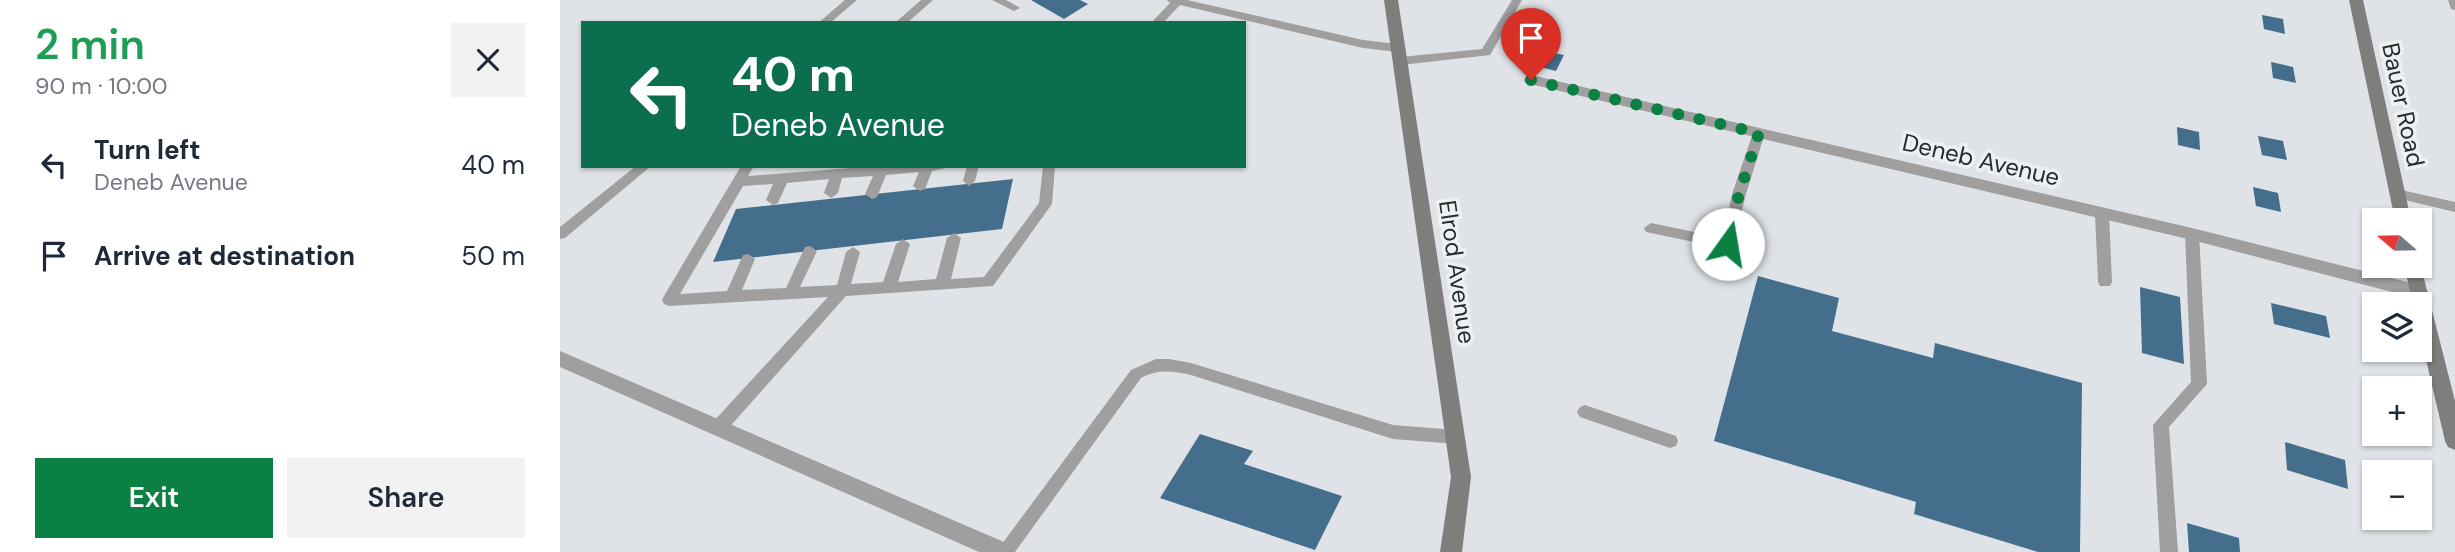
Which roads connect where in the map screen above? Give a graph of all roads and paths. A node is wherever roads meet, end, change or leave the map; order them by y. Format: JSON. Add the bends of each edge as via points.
{"nodes":[{"id":1,"x":852,"y":0,"type":"edge"},
{"id":2,"x":928,"y":0,"type":"edge"},
{"id":3,"x":996,"y":0,"type":"edge"},
{"id":4,"x":1391,"y":0,"type":"edge"},
{"id":5,"x":1517,"y":0,"type":"edge"},
{"id":6,"x":2356,"y":0,"type":"edge"},
{"id":7,"x":2453,"y":0,"type":"edge"},
{"id":8,"x":1175,"y":1,"type":"edge"},
{"id":9,"x":2455,"y":7,"type":"edge"},
{"id":10,"x":1014,"y":8,"type":"dead end"},
{"id":11,"x":826,"y":21,"type":"edge"},
{"id":12,"x":902,"y":21,"type":"edge"},
{"id":13,"x":1158,"y":21,"type":"edge"},
{"id":14,"x":1399,"y":54,"type":"junction"},
{"id":15,"x":1531,"y":80,"type":"dead end"},
{"id":16,"x":1759,"y":133,"type":"junction"},
{"id":17,"x":642,"y":168,"type":"edge"},
{"id":18,"x":747,"y":168,"type":"edge"},
{"id":19,"x":916,"y":168,"type":"edge"},
{"id":20,"x":927,"y":168,"type":"edge"},
{"id":21,"x":972,"y":168,"type":"edge"},
{"id":22,"x":1049,"y":168,"type":"edge"},
{"id":23,"x":881,"y":171,"type":"junction"},
{"id":24,"x":837,"y":174,"type":"junction"},
{"id":25,"x":782,"y":179,"type":"junction"},
{"id":26,"x":969,"y":181,"type":"dead end"},
{"id":27,"x":737,"y":182,"type":"junction"},
{"id":28,"x":920,"y":186,"type":"dead end"},
{"id":29,"x":831,"y":192,"type":"dead end"},
{"id":30,"x":872,"y":194,"type":"dead end"},
{"id":31,"x":2397,"y":194,"type":"junction"},
{"id":32,"x":773,"y":200,"type":"dead end"},
{"id":33,"x":2455,"y":207,"type":"edge"},
{"id":34,"x":2400,"y":208,"type":"edge"},
{"id":35,"x":2102,"y":213,"type":"junction"},
{"id":36,"x":1651,"y":228,"type":"dead end"},
{"id":37,"x":560,"y":234,"type":"edge"},
{"id":38,"x":2192,"y":234,"type":"junction"},
{"id":39,"x":954,"y":238,"type":"dead end"},
{"id":40,"x":903,"y":244,"type":"dead end"},
{"id":41,"x":810,"y":251,"type":"dead end"},
{"id":42,"x":853,"y":252,"type":"dead end"},
{"id":43,"x":748,"y":259,"type":"dead end"},
{"id":44,"x":2416,"y":278,"type":"edge"},
{"id":45,"x":2105,"y":282,"type":"dead end"},
{"id":46,"x":942,"y":285,"type":"junction"},
{"id":47,"x":888,"y":289,"type":"junction"},
{"id":48,"x":842,"y":291,"type":"junction"},
{"id":49,"x":2419,"y":292,"type":"joint"},
{"id":50,"x":790,"y":294,"type":"junction"},
{"id":51,"x":732,"y":297,"type":"junction"},
{"id":52,"x":2432,"y":346,"type":"edge"},
{"id":53,"x":560,"y":359,"type":"edge"},
{"id":54,"x":1585,"y":412,"type":"dead end"},
{"id":55,"x":719,"y":426,"type":"junction"},
{"id":56,"x":1456,"y":437,"type":"junction"},
{"id":57,"x":1670,"y":441,"type":"dead end"},
{"id":58,"x":2455,"y":441,"type":"edge"},
{"id":59,"x":1004,"y":552,"type":"edge"},
{"id":60,"x":1451,"y":552,"type":"edge"},
{"id":61,"x":2169,"y":552,"type":"edge"}],
"edges":[{"from":1,"to":11,"type":"lane"},
{"from":2,"to":12,"type":"lane"},
{"from":3,"to":10,"type":"lane"},
{"from":4,"to":14,"type":"street","name":"Elrod Avenue"},
{"from":5,"to":14,"type":"lane","via":[[1486,52]]},
{"from":6,"to":31,"type":"street","name":"Bauer Road"},
{"from":7,"to":9,"type":"lane"},
{"from":8,"to":13,"type":"lane"},
{"from":8,"to":14,"type":"lane"},
{"from":14,"to":56,"type":"street","name":"Elrod Avenue"},
{"from":15,"to":16,"type":"street","name":"Deneb Avenue"},
{"from":16,"to":35,"type":"street","name":"Deneb Avenue"},
{"from":16,"to":36,"type":"lane","via":[[1728,244]]},
{"from":17,"to":37,"type":"lane"},
{"from":18,"to":27,"type":"lane"},
{"from":19,"to":23,"type":"lane"},
{"from":20,"to":28,"type":"lane"},
{"from":21,"to":26,"type":"lane"},
{"from":22,"to":46,"type":"lane","via":[[1045,204],[988,282]]},
{"from":23,"to":24,"type":"lane"},
{"from":23,"to":30,"type":"lane"},
{"from":24,"to":25,"type":"lane"},
{"from":24,"to":29,"type":"lane"},
{"from":25,"to":27,"type":"lane"},
{"from":25,"to":32,"type":"lane"},
{"from":27,"to":51,"type":"lane","via":[[669,300]]},
{"from":31,"to":33,"type":"lane"},
{"from":31,"to":34,"type":"street","name":"Bauer Road"},
{"from":35,"to":38,"type":"street","name":"Deneb Avenue"},
{"from":35,"to":45,"type":"lane"},
{"from":38,"to":49,"type":"street","name":"Deneb Avenue"},
{"from":38,"to":61,"type":"lane","via":[[2199,384],[2161,425]]},
{"from":39,"to":46,"type":"lane"},
{"from":40,"to":47,"type":"lane"},
{"from":41,"to":50,"type":"lane"},
{"from":42,"to":48,"type":"lane"},
{"from":43,"to":51,"type":"lane"},
{"from":44,"to":49,"type":"street"},
{"from":46,"to":47,"type":"lane"},
{"from":47,"to":48,"type":"lane"},
{"from":48,"to":50,"type":"lane"},
{"from":48,"to":55,"type":"lane"},
{"from":50,"to":51,"type":"lane"},
{"from":52,"to":58,"type":"street"},
{"from":53,"to":55,"type":"street"},
{"from":54,"to":57,"type":"lane"},
{"from":55,"to":59,"type":"street"},
{"from":56,"to":59,"type":"lane","via":[[1393,432],[1191,369],[1166,363],[1148,365],[1136,374]]},
{"from":56,"to":60,"type":"street","name":"Elrod Avenue","via":[[1461,477]]}]}
